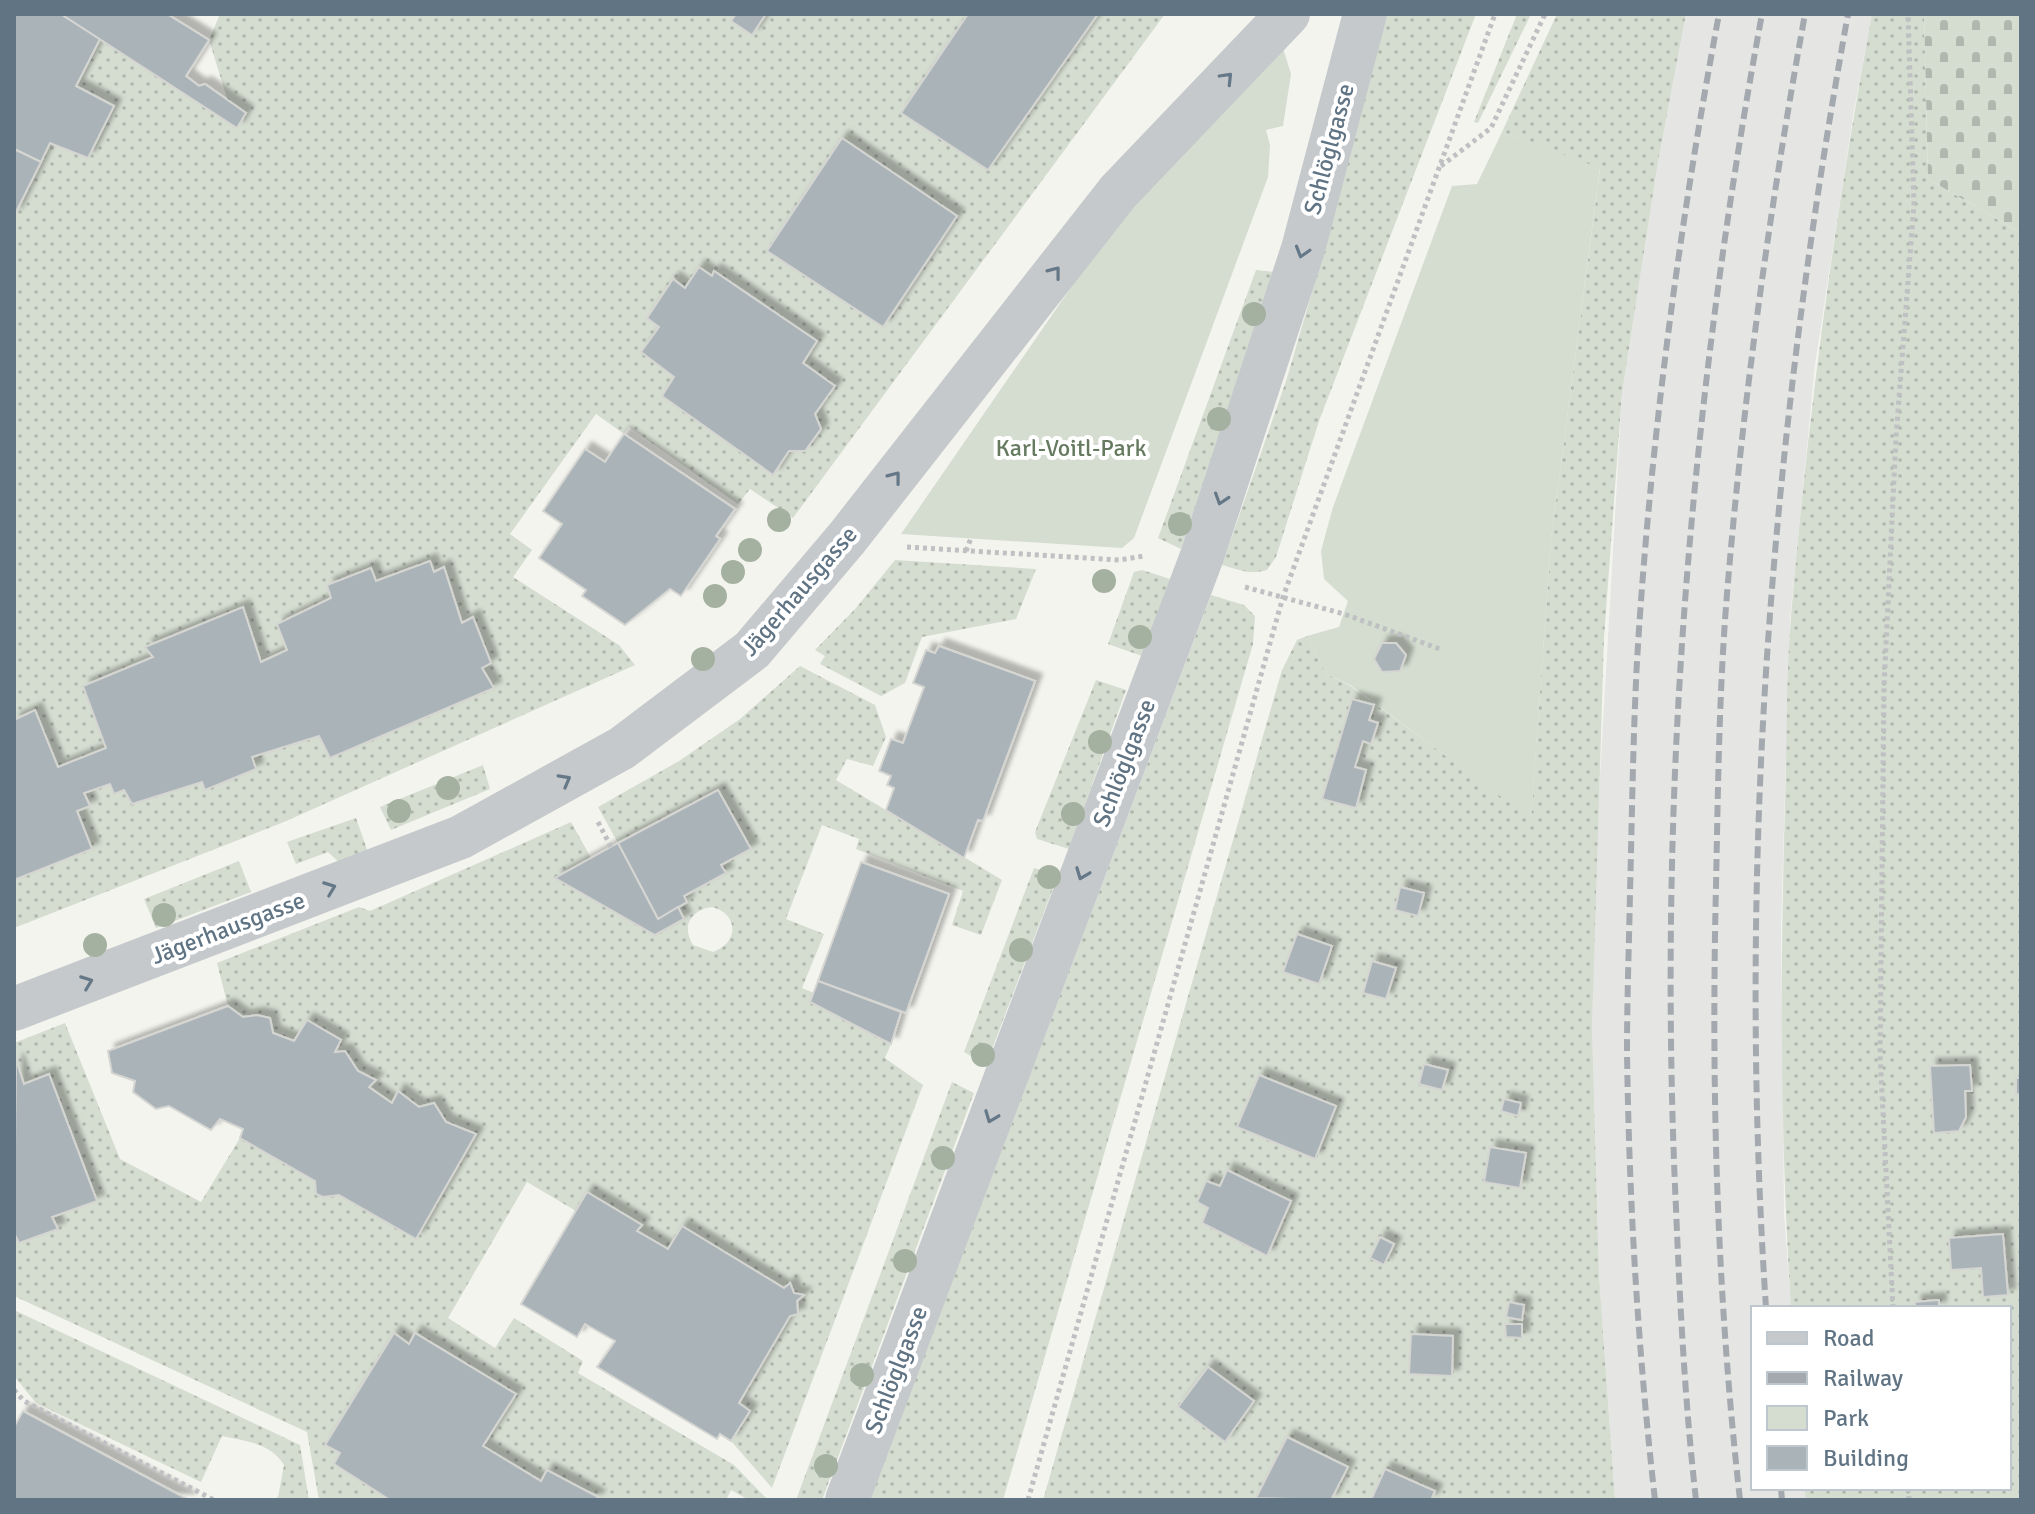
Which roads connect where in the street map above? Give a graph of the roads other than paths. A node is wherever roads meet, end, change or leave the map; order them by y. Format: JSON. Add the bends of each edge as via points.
{"nodes":[{"id":1,"x":1288,"y":14,"type":"edge"},
{"id":2,"x":1365,"y":14,"type":"edge"},
{"id":3,"x":14,"y":1009,"type":"edge"},
{"id":4,"x":847,"y":1500,"type":"edge"}],
"edges":[{"from":3,"to":1,"type":"street","name":"Jägerhausgasse","one_way":true,"via":[[461,837],[622,748],[752,650],[847,538],[1118,192]]},
{"from":2,"to":4,"type":"street","name":"Schlöglgasse","one_way":true,"via":[[1303,249],[1196,572]]}]}
